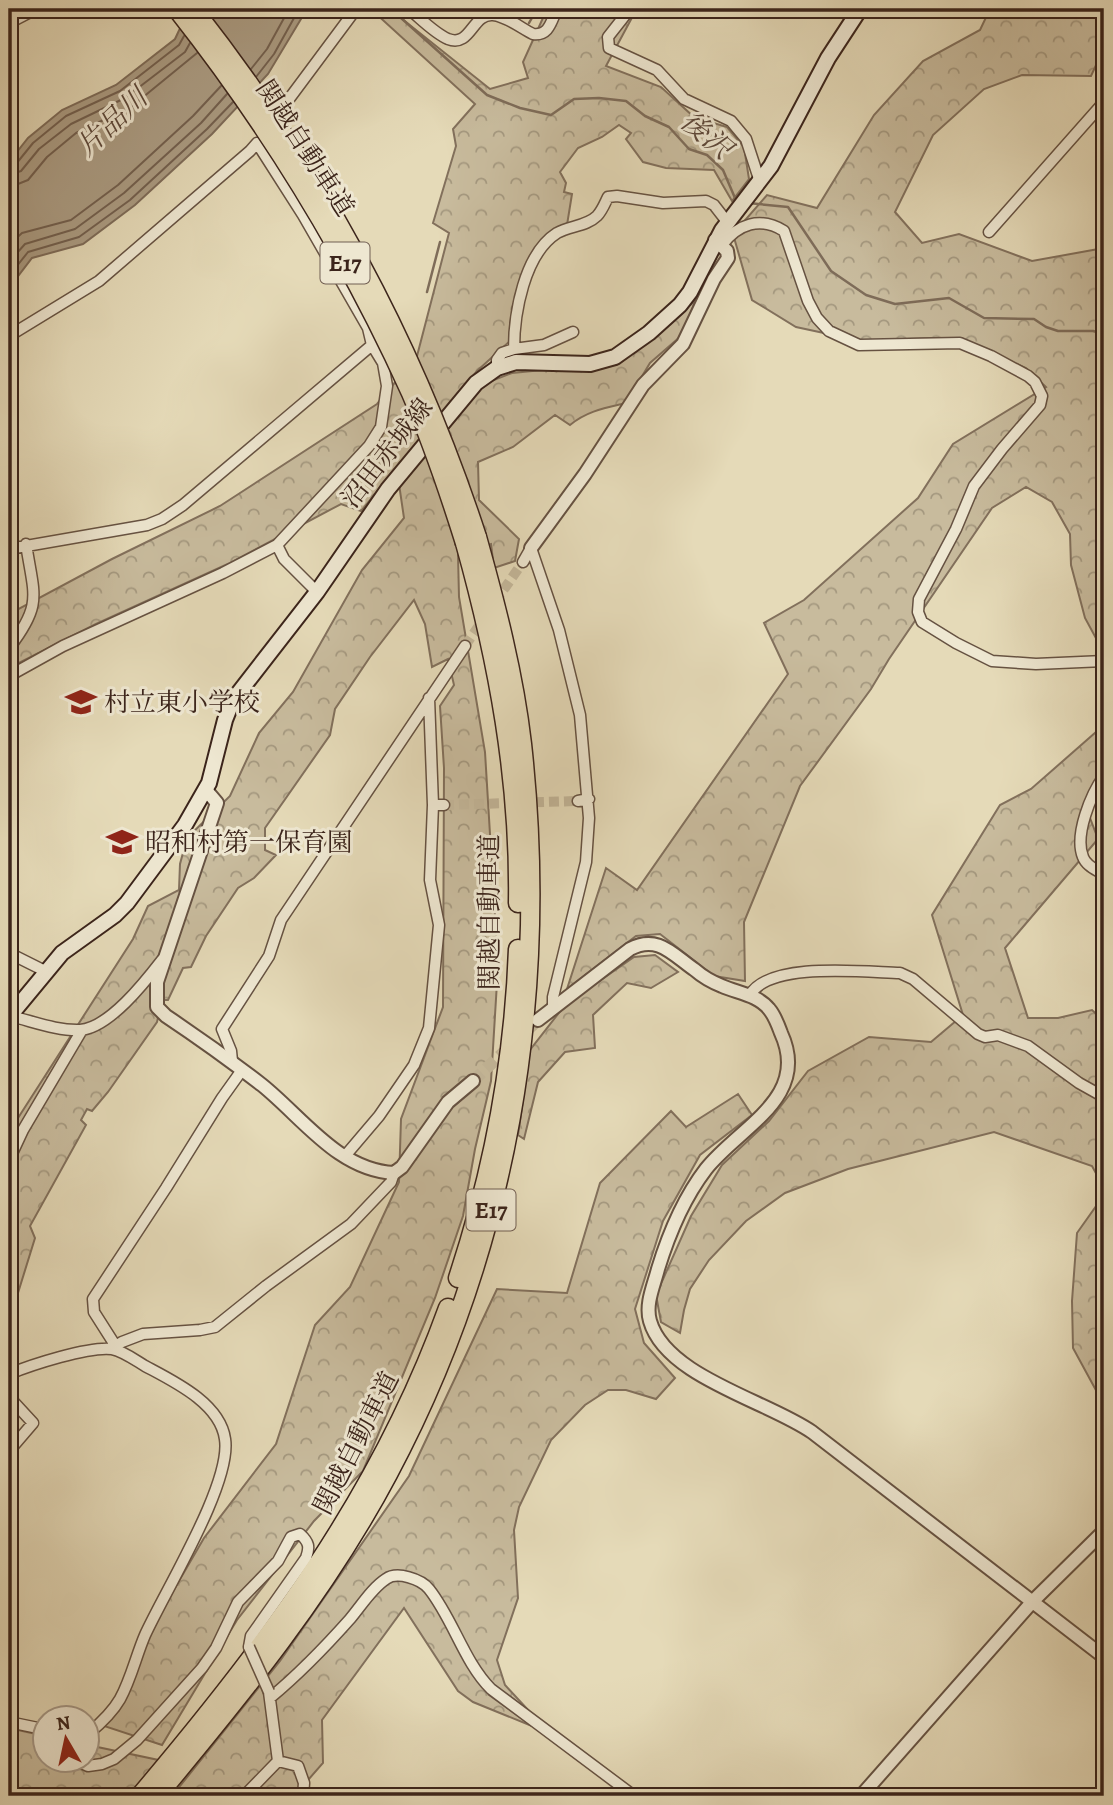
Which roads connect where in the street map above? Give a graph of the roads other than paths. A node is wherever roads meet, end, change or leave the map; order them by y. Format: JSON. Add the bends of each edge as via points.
{"nodes":[{"id":1,"x":36,"y":9,"type":"edge"},
{"id":2,"x":177,"y":9,"type":"edge"},
{"id":3,"x":193,"y":9,"type":"edge"},
{"id":4,"x":356,"y":9,"type":"edge"},
{"id":5,"x":409,"y":9,"type":"edge"},
{"id":6,"x":557,"y":9,"type":"edge"},
{"id":7,"x":630,"y":9,"type":"edge"},
{"id":8,"x":860,"y":9,"type":"edge"},
{"id":9,"x":9,"y":23,"type":"edge"},
{"id":10,"x":289,"y":99,"type":"dead end"},
{"id":11,"x":1104,"y":102,"type":"edge"},
{"id":12,"x":756,"y":187,"type":"junction"},
{"id":13,"x":732,"y":219,"type":"junction"},
{"id":14,"x":989,"y":232,"type":"dead end"},
{"id":15,"x":719,"y":242,"type":"junction"},
{"id":16,"x":573,"y":332,"type":"dead end"},
{"id":17,"x":9,"y":336,"type":"edge"},
{"id":18,"x":372,"y":345,"type":"junction"},
{"id":19,"x":514,"y":349,"type":"junction"},
{"id":20,"x":497,"y":368,"type":"junction"},
{"id":21,"x":471,"y":540,"type":"junction"},
{"id":22,"x":26,"y":544,"type":"junction"},
{"id":23,"x":277,"y":545,"type":"junction"},
{"id":24,"x":531,"y":548,"type":"junction"},
{"id":25,"x":9,"y":549,"type":"edge"},
{"id":26,"x":523,"y":562,"type":"tunnel mouth"},
{"id":27,"x":317,"y":592,"type":"junction"},
{"id":28,"x":465,"y":646,"type":"tunnel mouth"},
{"id":29,"x":9,"y":648,"type":"edge"},
{"id":30,"x":1104,"y":662,"type":"edge"},
{"id":31,"x":9,"y":676,"type":"edge"},
{"id":32,"x":429,"y":698,"type":"junction"},
{"id":33,"x":1104,"y":776,"type":"edge"},
{"id":34,"x":206,"y":790,"type":"junction"},
{"id":35,"x":1104,"y":875,"type":"edge"},
{"id":36,"x":169,"y":951,"type":"junction"},
{"id":37,"x":9,"y":953,"type":"edge"},
{"id":38,"x":45,"y":971,"type":"junction"},
{"id":39,"x":750,"y":995,"type":"junction"},
{"id":40,"x":553,"y":1009,"type":"junction"},
{"id":41,"x":9,"y":1017,"type":"edge"},
{"id":42,"x":538,"y":1020,"type":"tunnel mouth"},
{"id":43,"x":82,"y":1030,"type":"junction"},
{"id":44,"x":237,"y":1066,"type":"junction"},
{"id":45,"x":473,"y":1081,"type":"tunnel mouth"},
{"id":46,"x":1104,"y":1097,"type":"edge"},
{"id":47,"x":345,"y":1156,"type":"junction"},
{"id":48,"x":9,"y":1160,"type":"edge"},
{"id":49,"x":394,"y":1173,"type":"junction"},
{"id":50,"x":113,"y":1347,"type":"junction"},
{"id":51,"x":9,"y":1374,"type":"edge"},
{"id":52,"x":9,"y":1397,"type":"edge"},
{"id":53,"x":9,"y":1451,"type":"edge"},
{"id":54,"x":1104,"y":1531,"type":"edge"},
{"id":55,"x":1034,"y":1601,"type":"junction"},
{"id":56,"x":1104,"y":1657,"type":"edge"},
{"id":57,"x":270,"y":1695,"type":"junction"},
{"id":58,"x":102,"y":1721,"type":"edge"},
{"id":59,"x":9,"y":1722,"type":"edge"},
{"id":60,"x":32,"y":1727,"type":"edge"},
{"id":61,"x":278,"y":1761,"type":"junction"},
{"id":62,"x":102,"y":1764,"type":"edge"},
{"id":63,"x":147,"y":1795,"type":"edge"},
{"id":64,"x":244,"y":1796,"type":"edge"},
{"id":65,"x":303,"y":1796,"type":"edge"},
{"id":66,"x":634,"y":1796,"type":"edge"},
{"id":67,"x":861,"y":1796,"type":"edge"}],
"edges":[{"from":1,"to":9,"type":"street"},
{"from":2,"to":21,"type":"highway","name":"関越自動車道","number":"E17","bridge":true,"via":[[259,121],[340,253],[411,394]]},
{"from":3,"to":21,"type":"highway","name":"関越自動車道","number":"E17","bridge":true,"via":[[269,111],[351,244],[423,388],[453,463]]},
{"from":4,"to":10,"type":"street"},
{"from":5,"to":6,"type":"street","via":[[447,39],[458,40],[483,17],[492,15],[540,35],[547,31]]},
{"from":7,"to":12,"type":"street","via":[[608,37],[609,48],[657,70],[684,99],[732,121],[746,139]]},
{"from":8,"to":12,"type":"main road","name":"沼田赤城線"},
{"from":11,"to":14,"type":"street"},
{"from":12,"to":13,"type":"main road","name":"沼田赤城線"},
{"from":13,"to":15,"type":"main road","name":"沼田赤城線"},
{"from":13,"to":19,"type":"street","via":[[706,201],[663,203],[608,197],[596,217],[550,238],[530,268],[517,307]]},
{"from":15,"to":20,"type":"main road","name":"沼田赤城線","via":[[680,305],[623,352],[590,364],[527,362]]},
{"from":15,"to":24,"type":"street","via":[[728,258],[682,344],[643,385]]},
{"from":15,"to":30,"type":"street","via":[[746,224],[776,226],[784,231],[808,300],[829,331],[859,345],[960,343],[1035,382],[1042,396],[1040,405],[974,486],[919,598],[918,612],[922,622],[992,661]]},
{"from":16,"to":19,"type":"street","via":[[544,345]]},
{"from":17,"to":18,"type":"street","via":[[99,281],[257,143],[368,328]]},
{"from":18,"to":22,"type":"street","via":[[162,519]]},
{"from":18,"to":23,"type":"street","via":[[386,374],[381,427],[369,446]]},
{"from":19,"to":20,"type":"street","via":[[502,353]]},
{"from":20,"to":27,"type":"main road","name":"沼田赤城線","via":[[470,390],[401,472]]},
{"from":21,"to":63,"type":"highway","name":"関越自動車道","number":"E17","via":[[509,745],[519,888],[508,1060],[483,1194],[447,1311],[396,1432],[356,1506],[265,1642]]},
{"from":22,"to":25,"type":"street"},
{"from":22,"to":29,"type":"street","via":[[35,602],[27,624]]},
{"from":23,"to":27,"type":"street"},
{"from":23,"to":31,"type":"street"},
{"from":24,"to":26,"type":"street"},
{"from":24,"to":40,"type":"street","via":[[559,630],[580,715],[586,862]]},
{"from":27,"to":34,"type":"main road","name":"沼田赤城線","via":[[233,700]]},
{"from":28,"to":32,"type":"street"},
{"from":32,"to":44,"type":"street","via":[[281,920],[269,956],[224,1024],[222,1034]]},
{"from":32,"to":47,"type":"street","via":[[439,805],[430,880],[439,925],[429,1028],[414,1065]]},
{"from":33,"to":35,"type":"street","via":[[1090,798],[1081,842],[1086,863]]},
{"from":34,"to":36,"type":"street","via":[[217,803]]},
{"from":34,"to":38,"type":"main road","name":"沼田赤城線","via":[[138,891]]},
{"from":36,"to":43,"type":"street","via":[[120,1007]]},
{"from":36,"to":44,"type":"street","via":[[157,982],[157,1007]]},
{"from":37,"to":38,"type":"street"},
{"from":38,"to":41,"type":"main road","name":"沼田赤城線"},
{"from":39,"to":40,"type":"street","via":[[713,982],[665,948],[641,943]]},
{"from":39,"to":46,"type":"street","via":[[769,981],[804,971],[900,973],[978,1034],[998,1035],[1028,1046]]},
{"from":39,"to":55,"type":"street","via":[[769,1009],[784,1039],[786,1080],[778,1097],[693,1186],[665,1247],[648,1304],[655,1333],[676,1358],[720,1385],[797,1421]]},
{"from":40,"to":42,"type":"street"},
{"from":41,"to":43,"type":"street"},
{"from":43,"to":48,"type":"street"},
{"from":44,"to":47,"type":"street"},
{"from":44,"to":50,"type":"street","via":[[222,1098],[93,1299],[94,1312]]},
{"from":45,"to":49,"type":"street","via":[[448,1102]]},
{"from":47,"to":49,"type":"street","via":[[369,1169]]},
{"from":49,"to":50,"type":"street","via":[[391,1182],[351,1224],[215,1327],[151,1333]]},
{"from":50,"to":51,"type":"street"},
{"from":50,"to":58,"type":"street","via":[[191,1391],[226,1438],[223,1468],[199,1530],[142,1641],[121,1697]]},
{"from":52,"to":53,"type":"street","via":[[33,1423]]},
{"from":54,"to":55,"type":"street"},
{"from":55,"to":56,"type":"street"},
{"from":55,"to":67,"type":"street"},
{"from":57,"to":61,"type":"street"},
{"from":57,"to":62,"type":"street","bridge":true,"via":[[249,1647],[251,1636],[306,1558],[310,1548],[300,1534],[291,1536],[278,1561],[238,1602],[202,1668],[137,1740]]},
{"from":57,"to":66,"type":"street","via":[[343,1627],[387,1577],[412,1578],[428,1587],[491,1689]]},
{"from":59,"to":60,"type":"street"},
{"from":61,"to":64,"type":"street"},
{"from":61,"to":65,"type":"street","via":[[298,1766]]}]}
